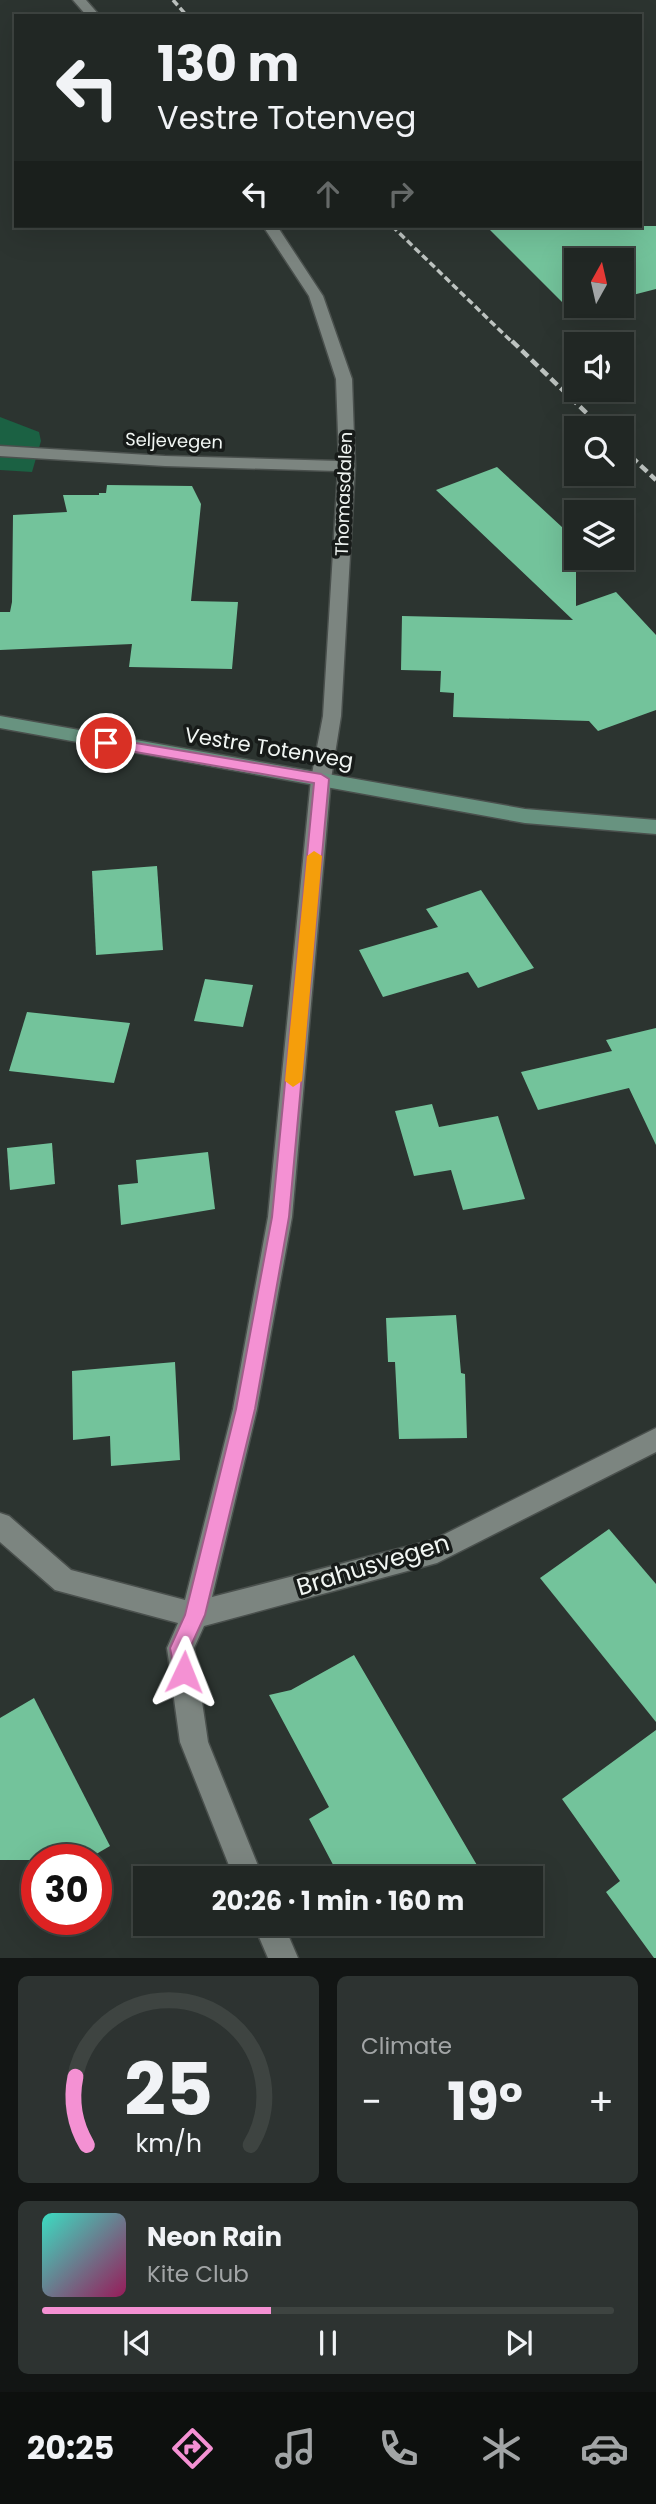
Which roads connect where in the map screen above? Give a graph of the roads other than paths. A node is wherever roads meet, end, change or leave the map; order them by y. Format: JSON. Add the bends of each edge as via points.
{"nodes":[{"id":1,"x":79,"y":0,"type":"edge"},
{"id":2,"x":92,"y":14,"type":"edge"},
{"id":3,"x":271,"y":228,"type":"edge"},
{"id":4,"x":0,"y":451,"type":"edge"},
{"id":5,"x":347,"y":466,"type":"junction"},
{"id":6,"x":0,"y":722,"type":"edge"},
{"id":7,"x":321,"y":779,"type":"junction"},
{"id":8,"x":656,"y":827,"type":"edge"},
{"id":9,"x":656,"y":1439,"type":"edge"},
{"id":10,"x":0,"y":1525,"type":"edge"},
{"id":11,"x":195,"y":1615,"type":"junction"},
{"id":12,"x":244,"y":1866,"type":"edge"},
{"id":13,"x":273,"y":1936,"type":"edge"},
{"id":14,"x":282,"y":1958,"type":"edge"}],
"edges":[{"from":1,"to":2,"type":"street"},
{"from":3,"to":5,"type":"street","name":"Thomasdalen","via":[[316,296],[344,379]]},
{"from":4,"to":5,"type":"street","name":"Seljevegen"},
{"from":5,"to":7,"type":"street","name":"Thomasdalen","via":[[332,716]]},
{"from":6,"to":7,"type":"main road","name":"Vestre Totenveg"},
{"from":7,"to":8,"type":"main road","name":"Vestre Totenveg","via":[[524,816]]},
{"from":7,"to":11,"type":"street","name":"Thomasdalen","via":[[280,1217],[245,1409]]},
{"from":9,"to":11,"type":"street","name":"Brahusvegen","via":[[437,1551]]},
{"from":10,"to":11,"type":"street","via":[[64,1581]]},
{"from":11,"to":12,"type":"street","name":"Thomasdalen","via":[[180,1648],[194,1742]]},
{"from":13,"to":14,"type":"street"}]}
